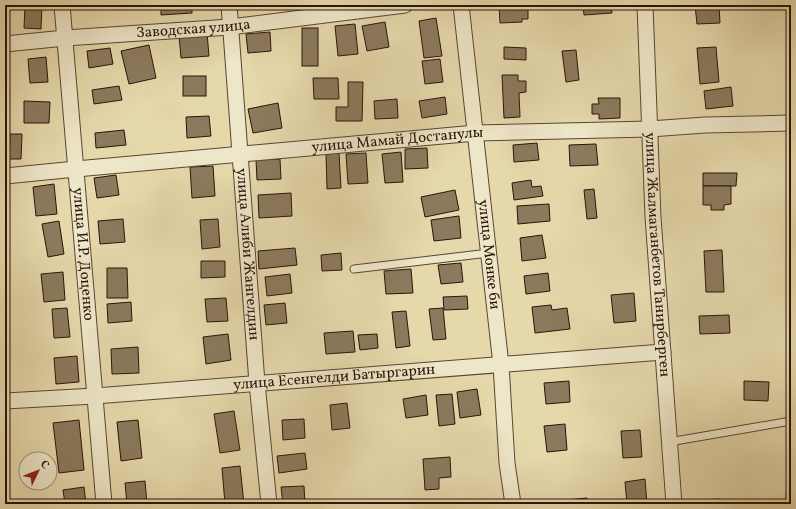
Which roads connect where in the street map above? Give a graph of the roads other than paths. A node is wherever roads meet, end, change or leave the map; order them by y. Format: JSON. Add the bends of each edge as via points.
{"nodes":[{"id":1,"x":62,"y":5,"type":"edge"},
{"id":2,"x":229,"y":5,"type":"edge"},
{"id":3,"x":405,"y":5,"type":"edge"},
{"id":4,"x":461,"y":5,"type":"edge"},
{"id":5,"x":646,"y":5,"type":"edge"},
{"id":6,"x":230,"y":27,"type":"junction"},
{"id":7,"x":65,"y":38,"type":"junction"},
{"id":8,"x":5,"y":44,"type":"edge"},
{"id":9,"x":791,"y":123,"type":"edge"},
{"id":10,"x":650,"y":130,"type":"junction"},
{"id":11,"x":476,"y":134,"type":"junction"},
{"id":12,"x":240,"y":154,"type":"junction"},
{"id":13,"x":76,"y":169,"type":"junction"},
{"id":14,"x":5,"y":176,"type":"edge"},
{"id":15,"x":489,"y":253,"type":"junction"},
{"id":16,"x":354,"y":269,"type":"dead end"},
{"id":17,"x":663,"y":352,"type":"junction"},
{"id":18,"x":501,"y":365,"type":"junction"},
{"id":19,"x":257,"y":384,"type":"junction"},
{"id":20,"x":95,"y":396,"type":"junction"},
{"id":21,"x":5,"y":401,"type":"edge"},
{"id":22,"x":791,"y":421,"type":"edge"},
{"id":23,"x":669,"y":442,"type":"junction"},
{"id":24,"x":104,"y":504,"type":"edge"},
{"id":25,"x":269,"y":504,"type":"edge"},
{"id":26,"x":513,"y":504,"type":"edge"},
{"id":27,"x":674,"y":504,"type":"edge"}],
"edges":[{"from":1,"to":7,"type":"street","name":"улица И.Р. Доценко"},
{"from":2,"to":6,"type":"street","name":"улица Алиби Жангелдин"},
{"from":3,"to":6,"type":"street","name":"Заводская улица"},
{"from":4,"to":11,"type":"street","name":"улица Монке би"},
{"from":5,"to":10,"type":"street","name":"улица Жалмаганбетов Танирберген"},
{"from":6,"to":7,"type":"street","name":"Заводская улица"},
{"from":6,"to":12,"type":"street","name":"улица Алиби Жангелдин"},
{"from":7,"to":8,"type":"street","name":"Заводская улица"},
{"from":7,"to":13,"type":"street","name":"улица И.Р. Доценко"},
{"from":9,"to":10,"type":"street","name":"улица Мамай Достанулы","via":[[705,125]]},
{"from":10,"to":11,"type":"street","name":"улица Мамай Достанулы"},
{"from":10,"to":17,"type":"street","name":"улица Жалмаганбетов Танирберген","via":[[653,217]]},
{"from":11,"to":12,"type":"street","name":"улица Мамай Достанулы"},
{"from":11,"to":15,"type":"street","name":"улица Монке би"},
{"from":12,"to":13,"type":"street","name":"улица Мамай Достанулы"},
{"from":12,"to":19,"type":"street","name":"улица Алиби Жангелдин"},
{"from":13,"to":14,"type":"street","name":"улица Мамай Достанулы"},
{"from":13,"to":20,"type":"street","name":"улица И.Р. Доценко"},
{"from":15,"to":16,"type":"lane"},
{"from":15,"to":18,"type":"street","name":"улица Монке би"},
{"from":17,"to":18,"type":"street","name":"улица Есенгелди Батыргарин"},
{"from":17,"to":23,"type":"street","name":"улица Жалмаганбетов Танирберген"},
{"from":18,"to":19,"type":"street","name":"улица Есенгелди Батыргарин"},
{"from":18,"to":26,"type":"street","name":"улица Монке би","via":[[507,463]]},
{"from":19,"to":20,"type":"street","name":"улица Есенгелди Батыргарин"},
{"from":19,"to":25,"type":"street","name":"улица Алиби Жангелдин"},
{"from":20,"to":21,"type":"street","name":"улица Есенгелди Батыргарин"},
{"from":20,"to":24,"type":"street","name":"улица И.Р. Доценко"},
{"from":22,"to":23,"type":"lane"},
{"from":23,"to":27,"type":"street","name":"улица Жалмаганбетов Танирберген"}]}
